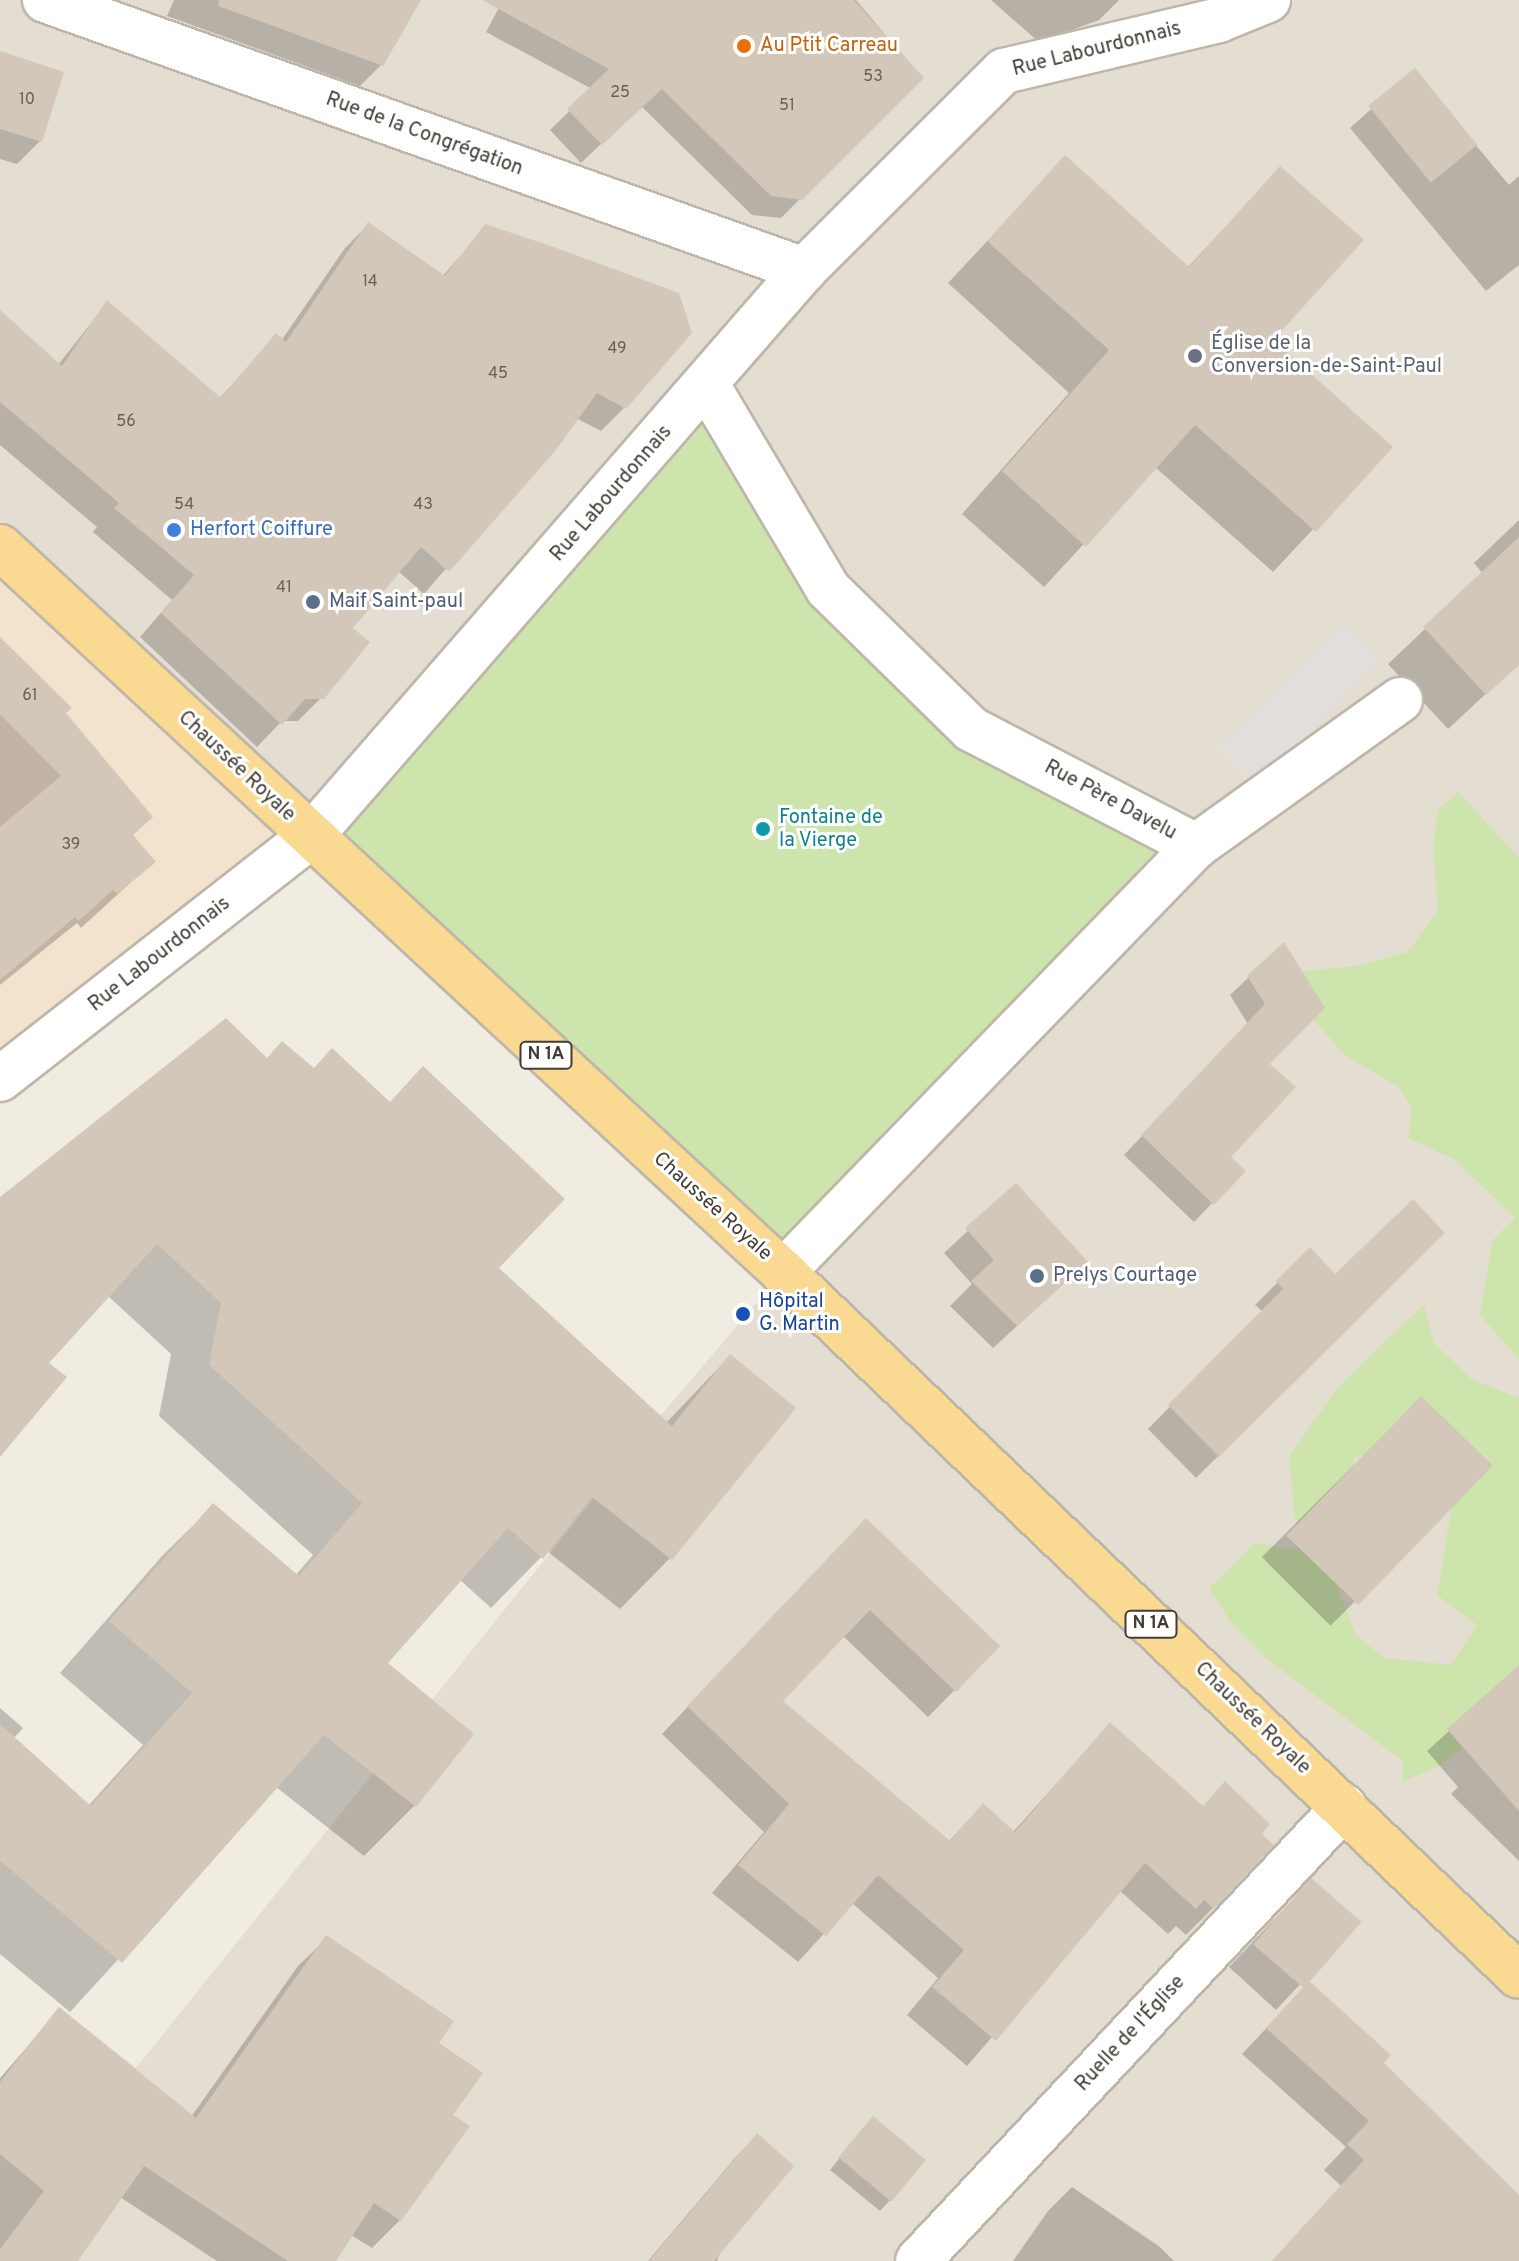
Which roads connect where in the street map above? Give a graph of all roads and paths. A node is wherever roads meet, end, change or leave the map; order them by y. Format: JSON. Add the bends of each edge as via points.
{"nodes":[{"id":1,"x":45,"y":0,"type":"edge"},
{"id":2,"x":1268,"y":0,"type":"edge"},
{"id":3,"x":804,"y":270,"type":"junction"},
{"id":4,"x":707,"y":385,"type":"junction"},
{"id":5,"x":0,"y":547,"type":"edge"},
{"id":6,"x":1400,"y":700,"type":"dead end"},
{"id":7,"x":310,"y":837,"type":"junction"},
{"id":8,"x":1196,"y":846,"type":"junction"},
{"id":9,"x":0,"y":1079,"type":"edge"},
{"id":10,"x":783,"y":1272,"type":"junction"},
{"id":11,"x":1344,"y":1807,"type":"junction"},
{"id":12,"x":1519,"y":1976,"type":"edge"},
{"id":13,"x":918,"y":2261,"type":"edge"}],
"edges":[{"from":1,"to":3,"type":"street","name":"Rue de la Congrégation"},
{"from":2,"to":3,"type":"street","name":"Rue Labourdonnais","via":[[1219,20],[1004,71]]},
{"from":3,"to":4,"type":"street","name":"Rue Labourdonnais"},
{"from":4,"to":7,"type":"street","name":"Rue Labourdonnais"},
{"from":4,"to":8,"type":"street","name":"Rue Père Davelu","via":[[828,589],[971,729]]},
{"from":5,"to":7,"type":"main road","name":"Chaussée Royale","number":"N 1A"},
{"from":6,"to":8,"type":"street"},
{"from":7,"to":9,"type":"street","name":"Rue Labourdonnais"},
{"from":7,"to":10,"type":"main road","name":"Chaussée Royale","number":"N 1A"},
{"from":8,"to":10,"type":"street","name":"Rue Père Davelu"},
{"from":10,"to":11,"type":"main road","name":"Chaussée Royale","number":"N 1A"},
{"from":11,"to":12,"type":"main road","name":"Chaussée Royale","number":"N 1A"},
{"from":11,"to":13,"type":"street","name":"Ruelle de l'Église"}]}
